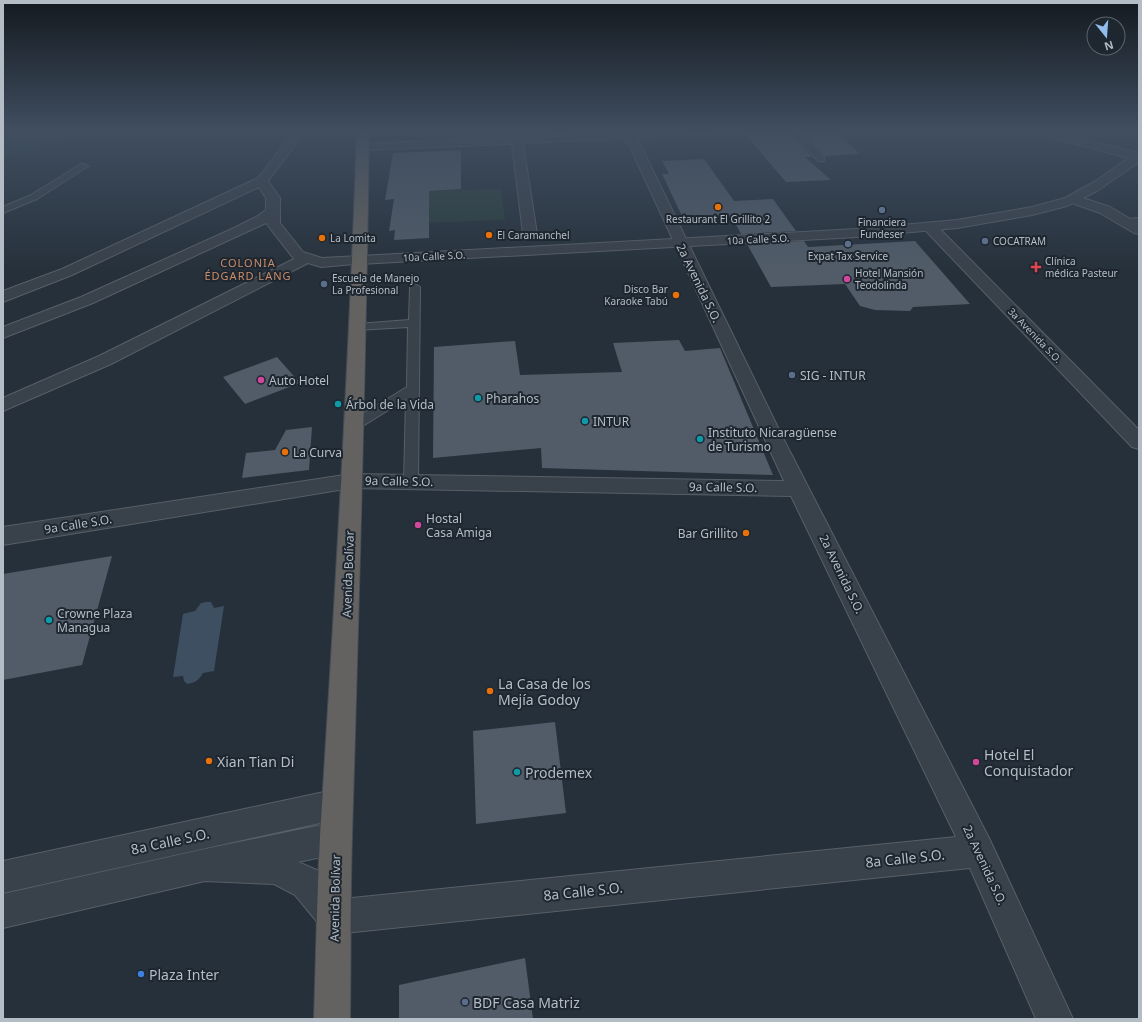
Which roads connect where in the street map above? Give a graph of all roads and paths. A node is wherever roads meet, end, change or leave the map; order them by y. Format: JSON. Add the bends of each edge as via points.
{"nodes":[{"id":1,"x":65,"y":178,"type":"edge"},
{"id":2,"x":265,"y":178,"type":"edge"},
{"id":3,"x":361,"y":178,"type":"edge"},
{"id":4,"x":522,"y":178,"type":"edge"},
{"id":5,"x":650,"y":178,"type":"edge"},
{"id":6,"x":1109,"y":178,"type":"edge"},
{"id":7,"x":262,"y":181,"type":"junction"},
{"id":8,"x":1074,"y":199,"type":"junction"},
{"id":9,"x":3,"y":210,"type":"edge"},
{"id":10,"x":272,"y":212,"type":"junction"},
{"id":11,"x":1133,"y":221,"type":"edge"},
{"id":12,"x":932,"y":228,"type":"junction"},
{"id":13,"x":1139,"y":230,"type":"edge"},
{"id":14,"x":530,"y":234,"type":"dead end"},
{"id":15,"x":680,"y":243,"type":"junction"},
{"id":16,"x":307,"y":258,"type":"junction"},
{"id":17,"x":360,"y":260,"type":"junction"},
{"id":18,"x":414,"y":287,"type":"dead end"},
{"id":19,"x":3,"y":297,"type":"edge"},
{"id":20,"x":415,"y":323,"type":"junction"},
{"id":21,"x":357,"y":327,"type":"junction"},
{"id":22,"x":3,"y":333,"type":"edge"},
{"id":23,"x":413,"y":389,"type":"junction"},
{"id":24,"x":3,"y":405,"type":"edge"},
{"id":25,"x":353,"y":426,"type":"junction"},
{"id":26,"x":1139,"y":442,"type":"edge"},
{"id":27,"x":351,"y":481,"type":"junction"},
{"id":28,"x":411,"y":482,"type":"junction"},
{"id":29,"x":799,"y":489,"type":"junction"},
{"id":30,"x":3,"y":536,"type":"edge"},
{"id":31,"x":338,"y":804,"type":"junction"},
{"id":32,"x":336,"y":838,"type":"junction"},
{"id":33,"x":979,"y":851,"type":"junction"},
{"id":34,"x":205,"y":865,"type":"junction"},
{"id":35,"x":3,"y":877,"type":"edge"},
{"id":36,"x":3,"y":911,"type":"edge"},
{"id":37,"x":335,"y":917,"type":"junction"},
{"id":38,"x":332,"y":1019,"type":"edge"},
{"id":39,"x":1055,"y":1019,"type":"edge"}],
"edges":[{"from":1,"to":9,"type":"lane","via":[[34,197]]},
{"from":2,"to":7,"type":"street"},
{"from":3,"to":17,"type":"highway","name":"Avenida Bolívar"},
{"from":4,"to":14,"type":"street"},
{"from":5,"to":15,"type":"street","name":"2a Avenida S.O."},
{"from":6,"to":8,"type":"street","name":"10a Calle S.O."},
{"from":7,"to":10,"type":"street","via":[[273,198]]},
{"from":7,"to":19,"type":"street","via":[[67,272]]},
{"from":8,"to":11,"type":"street"},
{"from":8,"to":12,"type":"street","name":"10a Calle S.O.","via":[[1022,213]]},
{"from":10,"to":16,"type":"street","via":[[273,223],[298,255]]},
{"from":10,"to":22,"type":"street","via":[[239,231],[87,300]]},
{"from":11,"to":13,"type":"street"},
{"from":12,"to":15,"type":"street","name":"10a Calle S.O."},
{"from":12,"to":26,"type":"street","name":"3a Avenida S.O."},
{"from":15,"to":17,"type":"street","name":"10a Calle S.O."},
{"from":15,"to":29,"type":"street","name":"2a Avenida S.O."},
{"from":16,"to":17,"type":"street","name":"10a Calle S.O.","via":[[321,263]]},
{"from":16,"to":24,"type":"street","via":[[105,360]]},
{"from":17,"to":21,"type":"highway","name":"Avenida Bolívar"},
{"from":18,"to":20,"type":"lane"},
{"from":20,"to":21,"type":"lane"},
{"from":20,"to":23,"type":"lane"},
{"from":21,"to":25,"type":"highway","name":"Avenida Bolívar"},
{"from":23,"to":25,"type":"lane"},
{"from":23,"to":28,"type":"lane"},
{"from":25,"to":27,"type":"highway","name":"Avenida Bolívar"},
{"from":27,"to":28,"type":"street","name":"9a Calle S.O."},
{"from":27,"to":30,"type":"street","name":"9a Calle S.O."},
{"from":27,"to":31,"type":"highway","name":"Avenida Bolívar"},
{"from":28,"to":29,"type":"street","name":"9a Calle S.O."},
{"from":29,"to":33,"type":"street","name":"2a Avenida S.O."},
{"from":31,"to":32,"type":"highway","name":"Avenida Bolívar"},
{"from":31,"to":35,"type":"street","name":"8a Calle S.O."},
{"from":32,"to":34,"type":"street"},
{"from":32,"to":37,"type":"highway","name":"Avenida Bolívar"},
{"from":33,"to":37,"type":"street","name":"8a Calle S.O."},
{"from":33,"to":39,"type":"street","name":"2a Avenida S.O."},
{"from":34,"to":36,"type":"street"},
{"from":34,"to":37,"type":"street","via":[[276,868],[307,883]]},
{"from":37,"to":38,"type":"highway","name":"Avenida Bolívar"}]}
